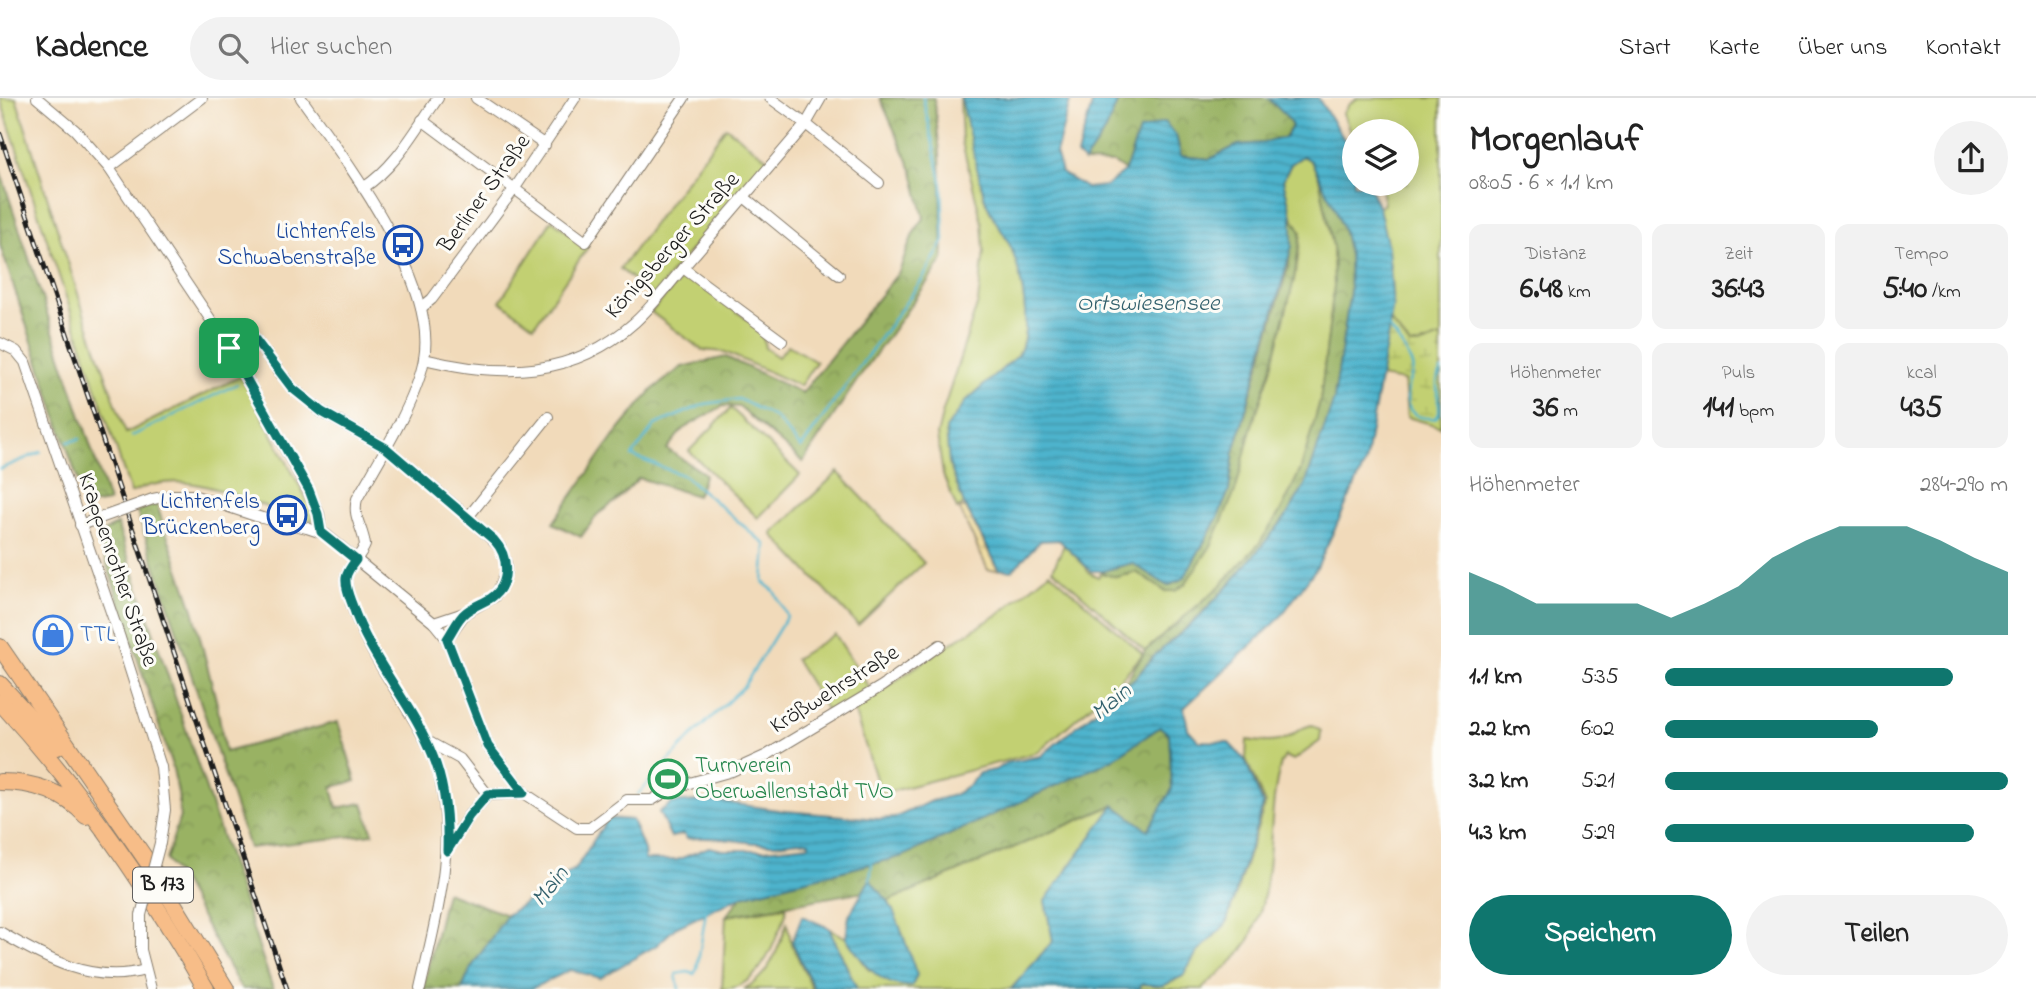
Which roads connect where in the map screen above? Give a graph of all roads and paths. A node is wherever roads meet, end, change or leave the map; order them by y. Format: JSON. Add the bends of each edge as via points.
{"nodes":[{"id":1,"x":37,"y":98,"type":"edge"},
{"id":2,"x":202,"y":98,"type":"edge"},
{"id":3,"x":301,"y":98,"type":"edge"},
{"id":4,"x":438,"y":98,"type":"edge"},
{"id":5,"x":476,"y":98,"type":"edge"},
{"id":6,"x":575,"y":98,"type":"edge"},
{"id":7,"x":684,"y":98,"type":"edge"},
{"id":8,"x":770,"y":98,"type":"edge"},
{"id":9,"x":821,"y":98,"type":"edge"},
{"id":10,"x":422,"y":120,"type":"junction"},
{"id":11,"x":806,"y":124,"type":"junction"},
{"id":12,"x":545,"y":145,"type":"junction"},
{"id":13,"x":109,"y":168,"type":"junction"},
{"id":14,"x":879,"y":183,"type":"dead end"},
{"id":15,"x":363,"y":188,"type":"junction"},
{"id":16,"x":515,"y":188,"type":"junction"},
{"id":17,"x":744,"y":197,"type":"junction"},
{"id":18,"x":683,"y":268,"type":"junction"},
{"id":19,"x":839,"y":275,"type":"dead end"},
{"id":20,"x":421,"y":308,"type":"junction"},
{"id":21,"x":782,"y":341,"type":"dead end"},
{"id":22,"x":0,"y":343,"type":"edge"},
{"id":23,"x":229,"y":348,"type":"junction"},
{"id":24,"x":424,"y":359,"type":"junction"},
{"id":25,"x":548,"y":417,"type":"dead end"},
{"id":26,"x":386,"y":448,"type":"junction"},
{"id":27,"x":468,"y":517,"type":"junction"},
{"id":28,"x":80,"y":525,"type":"junction"},
{"id":29,"x":321,"y":532,"type":"junction"},
{"id":30,"x":356,"y":560,"type":"junction"},
{"id":31,"x":465,"y":612,"type":"junction"},
{"id":32,"x":434,"y":623,"type":"junction"},
{"id":33,"x":447,"y":639,"type":"junction"},
{"id":34,"x":940,"y":645,"type":"dead end"},
{"id":35,"x":0,"y":647,"type":"edge"},
{"id":36,"x":0,"y":684,"type":"edge"},
{"id":37,"x":0,"y":702,"type":"edge"},
{"id":38,"x":427,"y":741,"type":"junction"},
{"id":39,"x":0,"y":782,"type":"edge"},
{"id":40,"x":524,"y":793,"type":"junction"},
{"id":41,"x":488,"y":794,"type":"junction"},
{"id":42,"x":106,"y":805,"type":"junction"},
{"id":43,"x":447,"y":851,"type":"junction"},
{"id":44,"x":120,"y":852,"type":"junction"},
{"id":45,"x":0,"y":932,"type":"edge"},
{"id":46,"x":140,"y":971,"type":"junction"},
{"id":47,"x":151,"y":989,"type":"edge"},
{"id":48,"x":206,"y":989,"type":"edge"},
{"id":49,"x":226,"y":989,"type":"edge"},
{"id":50,"x":420,"y":989,"type":"edge"}],
"edges":[{"from":1,"to":13,"type":"street"},
{"from":2,"to":13,"type":"street"},
{"from":3,"to":15,"type":"street"},
{"from":4,"to":10,"type":"street"},
{"from":5,"to":12,"type":"street"},
{"from":6,"to":12,"type":"street","name":"Berliner Straße"},
{"from":7,"to":16,"type":"street","via":[[586,242]]},
{"from":8,"to":11,"type":"street"},
{"from":9,"to":11,"type":"street","name":"Königsberger Straße"},
{"from":10,"to":15,"type":"street","via":[[391,163]]},
{"from":10,"to":16,"type":"street"},
{"from":11,"to":14,"type":"street"},
{"from":11,"to":17,"type":"street","name":"Königsberger Straße"},
{"from":12,"to":16,"type":"street","name":"Berliner Straße"},
{"from":13,"to":23,"type":"street"},
{"from":15,"to":20,"type":"street","via":[[398,251]]},
{"from":16,"to":20,"type":"street","name":"Berliner Straße"},
{"from":17,"to":18,"type":"street","name":"Königsberger Straße"},
{"from":17,"to":19,"type":"street"},
{"from":18,"to":21,"type":"street"},
{"from":18,"to":24,"type":"street","name":"Königsberger Straße","via":[[620,335],[567,362],[515,372]]},
{"from":20,"to":24,"type":"street"},
{"from":22,"to":28,"type":"street","name":"Krappenrother Straße","via":[[24,358]]},
{"from":23,"to":26,"type":"street","via":[[251,334],[292,388],[322,412]]},
{"from":23,"to":29,"type":"street","via":[[309,490]]},
{"from":24,"to":26,"type":"street"},
{"from":25,"to":27,"type":"street"},
{"from":26,"to":27,"type":"street"},
{"from":26,"to":30,"type":"street","via":[[357,499],[355,508],[365,545]]},
{"from":27,"to":31,"type":"street","via":[[500,547],[506,563],[494,597]]},
{"from":28,"to":29,"type":"street","bridge":true,"via":[[153,499],[193,495]]},
{"from":28,"to":46,"type":"street","name":"Krappenrother Straße","bridge":true,"via":[[161,766],[165,810],[141,915]]},
{"from":29,"to":30,"type":"street","name":"Krößwehrstraße"},
{"from":30,"to":32,"type":"street","name":"Krößwehrstraße"},
{"from":30,"to":38,"type":"street","via":[[348,570],[346,586],[358,624]]},
{"from":31,"to":32,"type":"street"},
{"from":31,"to":33,"type":"street"},
{"from":32,"to":33,"type":"street","name":"Krößwehrstraße"},
{"from":33,"to":40,"type":"street","name":"Krößwehrstraße","via":[[488,746]]},
{"from":34,"to":40,"type":"street","name":"Krößwehrstraße","via":[[767,755],[732,771],[672,788],[652,800],[627,800],[590,828],[578,828]]},
{"from":35,"to":42,"type":"highway"},
{"from":36,"to":42,"type":"highway","number":"B 173"},
{"from":37,"to":44,"type":"highway","number":"B 173"},
{"from":38,"to":41,"type":"street","via":[[460,759]]},
{"from":38,"to":43,"type":"street","via":[[440,777]]},
{"from":39,"to":44,"type":"highway","via":[[38,786],[59,794]]},
{"from":40,"to":41,"type":"street"},
{"from":41,"to":43,"type":"street"},
{"from":42,"to":49,"type":"highway","number":"B 173","via":[[157,876]]},
{"from":43,"to":50,"type":"street"},
{"from":44,"to":48,"type":"highway","number":"B 173"},
{"from":45,"to":46,"type":"street","via":[[64,966],[104,974]]},
{"from":46,"to":47,"type":"street","name":"Krappenrother Straße"}]}
